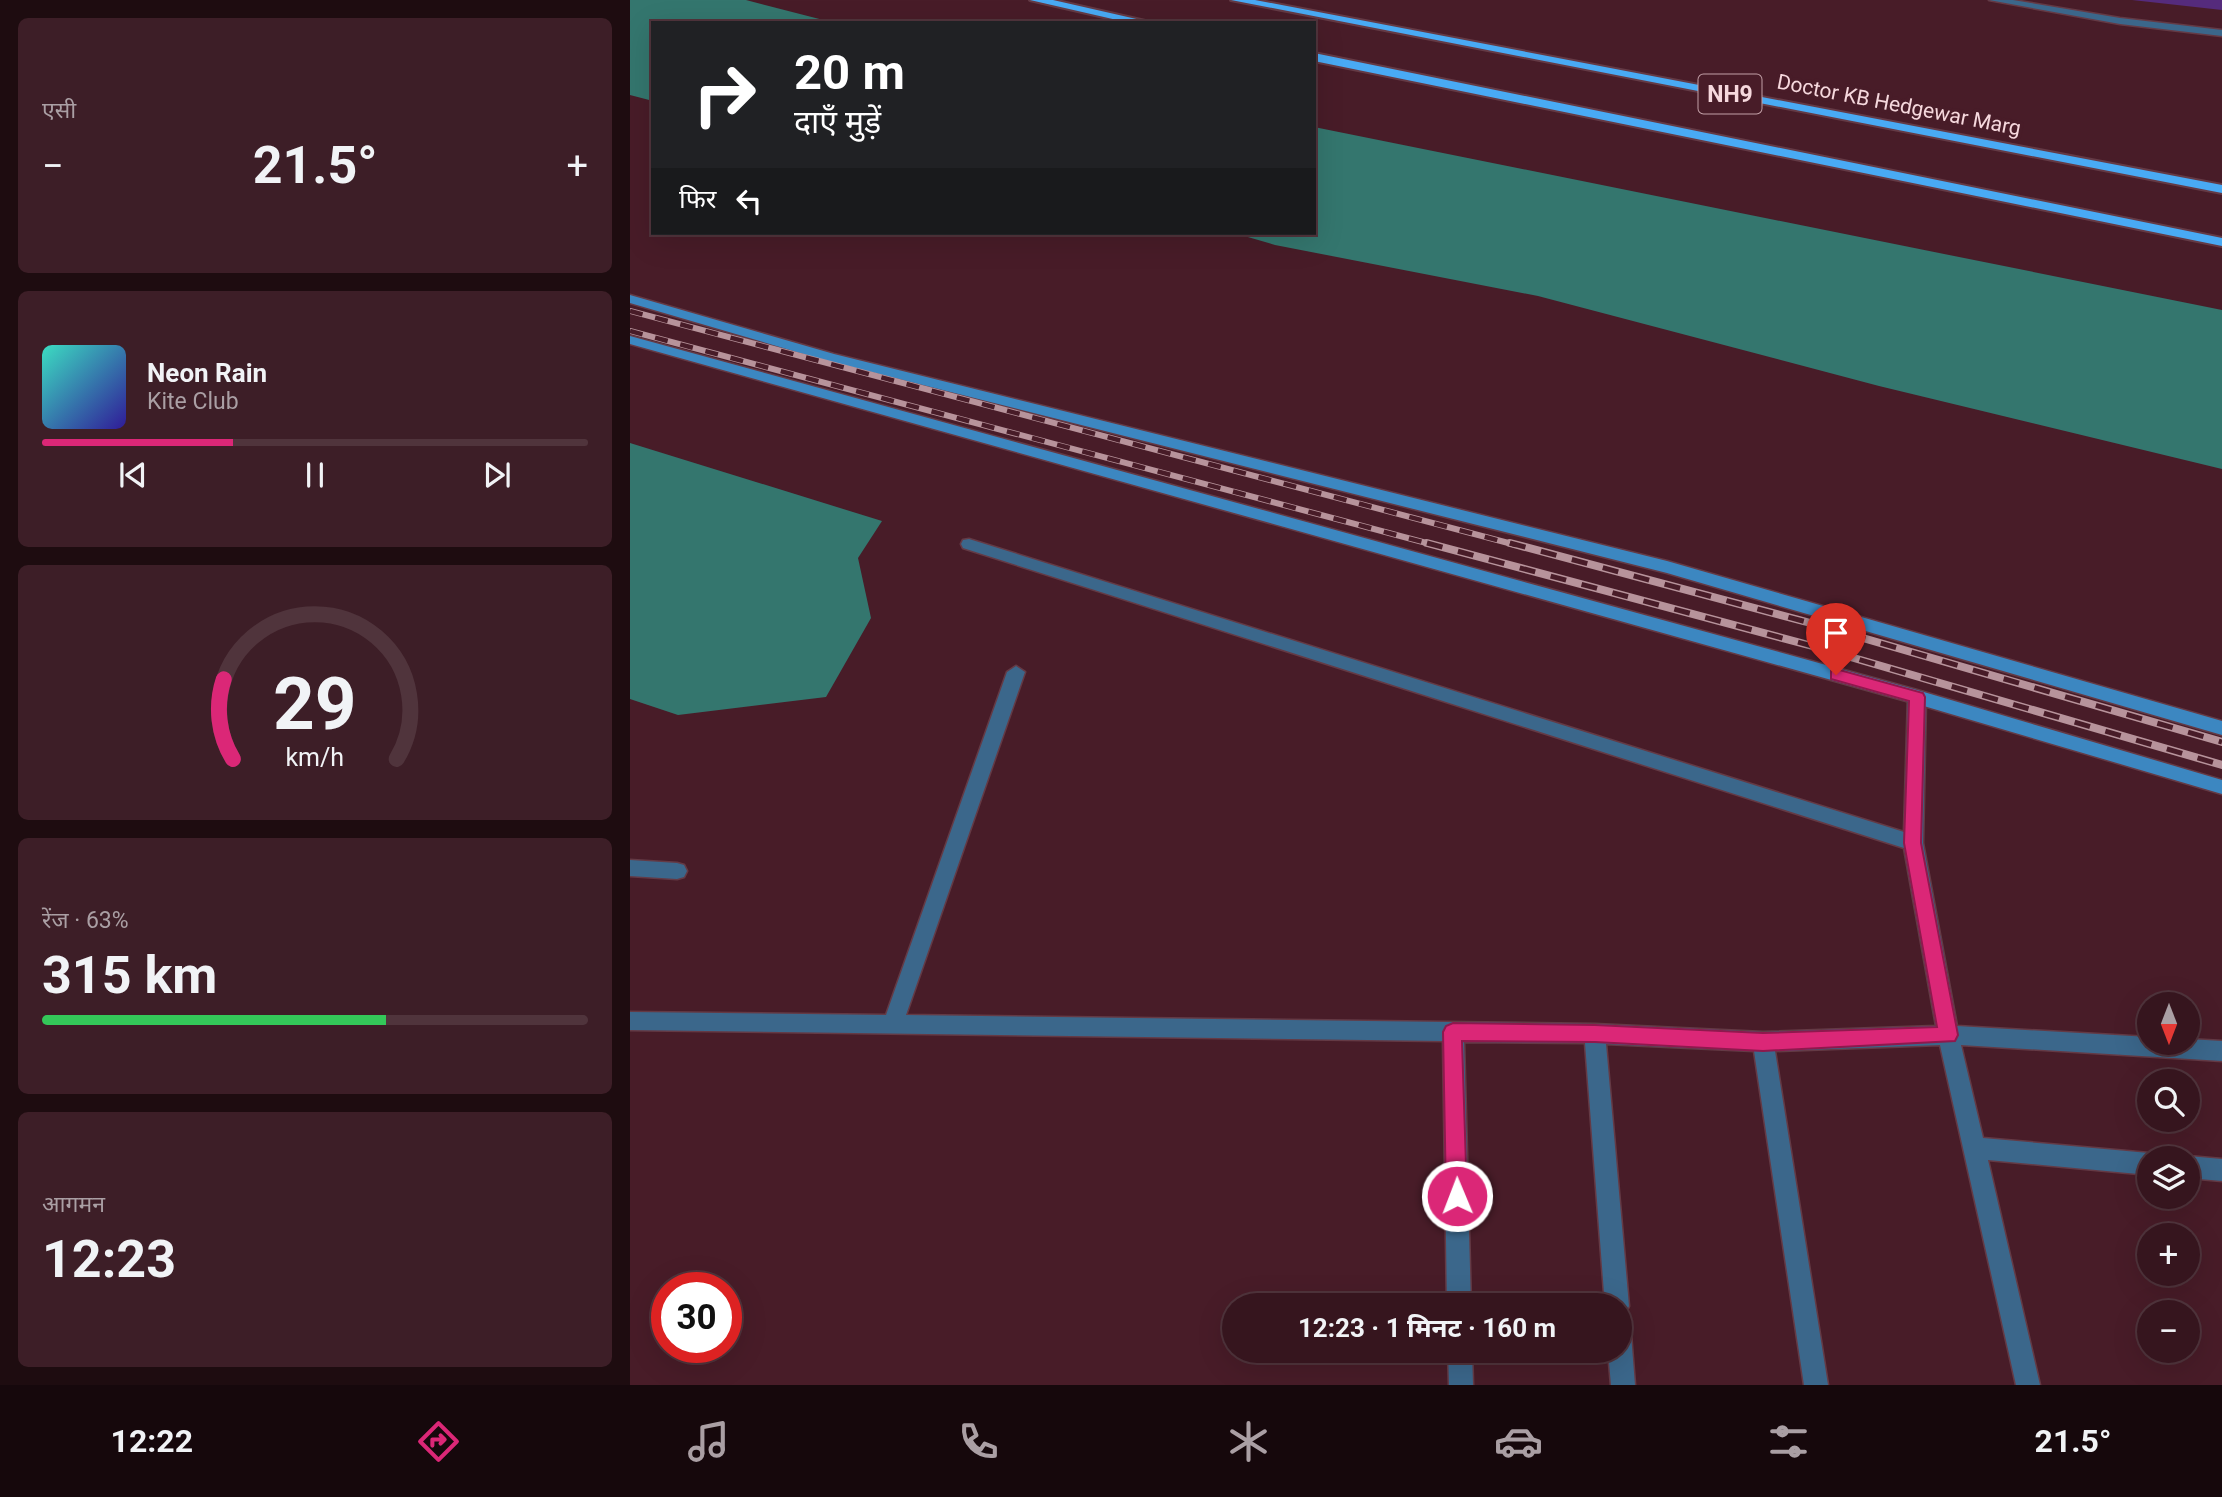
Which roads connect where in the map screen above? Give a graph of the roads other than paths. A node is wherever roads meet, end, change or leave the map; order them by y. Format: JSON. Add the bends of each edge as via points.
{"nodes":[{"id":1,"x":1036,"y":0,"type":"edge"},
{"id":2,"x":1237,"y":0,"type":"edge"},
{"id":3,"x":1994,"y":0,"type":"edge"},
{"id":4,"x":2064,"y":0,"type":"edge"},
{"id":5,"x":1137,"y":21,"type":"edge"},
{"id":6,"x":2222,"y":22,"type":"edge"},
{"id":7,"x":2222,"y":33,"type":"edge"},
{"id":8,"x":1316,"y":57,"type":"edge"},
{"id":9,"x":2222,"y":189,"type":"edge"},
{"id":10,"x":2222,"y":242,"type":"edge"},
{"id":11,"x":630,"y":299,"type":"edge"},
{"id":12,"x":630,"y":340,"type":"edge"},
{"id":13,"x":969,"y":544,"type":"dead end"},
{"id":14,"x":1016,"y":672,"type":"dead end"},
{"id":15,"x":1917,"y":697,"type":"junction"},
{"id":16,"x":2222,"y":728,"type":"edge"},
{"id":17,"x":2222,"y":786,"type":"edge"},
{"id":18,"x":1913,"y":843,"type":"junction"},
{"id":19,"x":630,"y":869,"type":"edge"},
{"id":20,"x":677,"y":871,"type":"dead end"},
{"id":21,"x":630,"y":1021,"type":"edge"},
{"id":22,"x":893,"y":1024,"type":"junction"},
{"id":23,"x":1453,"y":1032,"type":"junction"},
{"id":24,"x":1595,"y":1034,"type":"junction"},
{"id":25,"x":1948,"y":1035,"type":"junction"},
{"id":26,"x":1763,"y":1042,"type":"junction"},
{"id":27,"x":2222,"y":1051,"type":"edge"},
{"id":28,"x":1974,"y":1148,"type":"junction"},
{"id":29,"x":2137,"y":1163,"type":"edge"},
{"id":30,"x":2200,"y":1168,"type":"edge"},
{"id":31,"x":2222,"y":1170,"type":"edge"},
{"id":32,"x":1459,"y":1293,"type":"edge"},
{"id":33,"x":1615,"y":1293,"type":"edge"},
{"id":34,"x":1460,"y":1363,"type":"edge"},
{"id":35,"x":1621,"y":1363,"type":"edge"},
{"id":36,"x":1461,"y":1385,"type":"edge"},
{"id":37,"x":1623,"y":1385,"type":"edge"},
{"id":38,"x":1816,"y":1385,"type":"edge"},
{"id":39,"x":2028,"y":1385,"type":"edge"}],
"edges":[{"from":1,"to":5,"type":"highway"},
{"from":2,"to":9,"type":"highway","name":"Doctor KB Hedgewar Marg","number":"NH9"},
{"from":3,"to":7,"type":"street"},
{"from":4,"to":6,"type":"street"},
{"from":8,"to":10,"type":"highway","number":"NH9"},
{"from":11,"to":16,"type":"main road","via":[[843,360],[1667,567]]},
{"from":12,"to":15,"type":"main road"},
{"from":13,"to":18,"type":"street"},
{"from":14,"to":22,"type":"street"},
{"from":15,"to":17,"type":"main road"},
{"from":15,"to":18,"type":"street"},
{"from":18,"to":25,"type":"street"},
{"from":19,"to":20,"type":"street"},
{"from":21,"to":22,"type":"street"},
{"from":22,"to":23,"type":"street"},
{"from":23,"to":24,"type":"street"},
{"from":23,"to":32,"type":"street"},
{"from":24,"to":26,"type":"street"},
{"from":24,"to":33,"type":"street"},
{"from":25,"to":26,"type":"street"},
{"from":25,"to":27,"type":"street"},
{"from":25,"to":28,"type":"street"},
{"from":26,"to":38,"type":"street"},
{"from":28,"to":29,"type":"street"},
{"from":28,"to":39,"type":"street"},
{"from":30,"to":31,"type":"street"},
{"from":34,"to":36,"type":"street"},
{"from":35,"to":37,"type":"street"}]}
